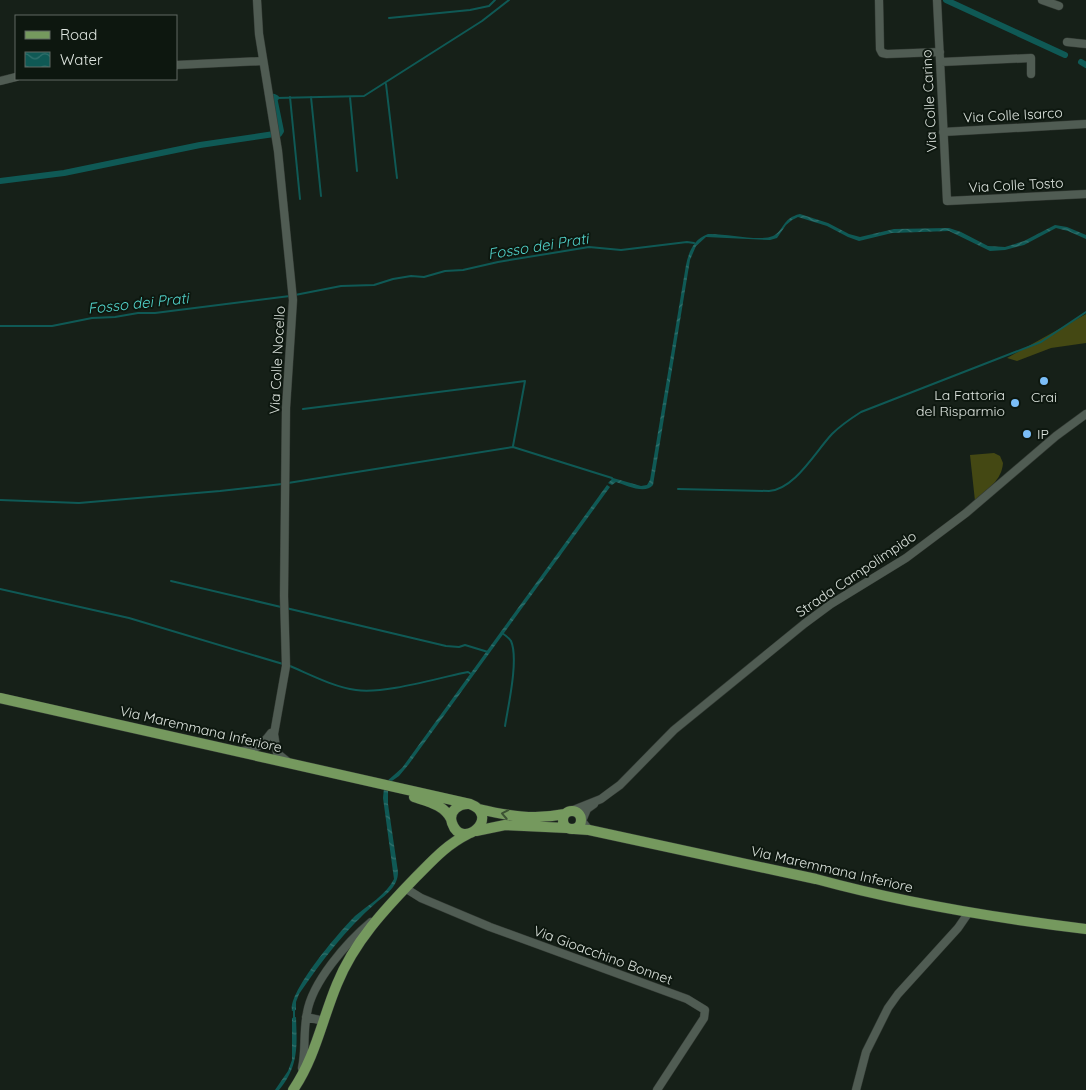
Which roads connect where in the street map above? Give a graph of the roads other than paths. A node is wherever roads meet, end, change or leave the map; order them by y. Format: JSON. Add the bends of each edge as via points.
{"nodes":[{"id":1,"x":257,"y":0,"type":"edge"},
{"id":2,"x":879,"y":0,"type":"edge"},
{"id":3,"x":938,"y":0,"type":"edge"},
{"id":4,"x":1042,"y":0,"type":"edge"},
{"id":5,"x":1059,"y":6,"type":"dead end"},
{"id":6,"x":1067,"y":42,"type":"dead end"},
{"id":7,"x":1086,"y":44,"type":"edge"},
{"id":8,"x":940,"y":52,"type":"junction"},
{"id":9,"x":263,"y":61,"type":"junction"},
{"id":10,"x":940,"y":62,"type":"junction"},
{"id":11,"x":178,"y":65,"type":"edge"},
{"id":12,"x":1031,"y":74,"type":"dead end"},
{"id":13,"x":15,"y":77,"type":"edge"},
{"id":14,"x":0,"y":81,"type":"edge"},
{"id":15,"x":1085,"y":124,"type":"dead end"},
{"id":16,"x":943,"y":132,"type":"junction"},
{"id":17,"x":1086,"y":194,"type":"edge"},
{"id":18,"x":947,"y":200,"type":"joint"},
{"id":19,"x":1086,"y":414,"type":"edge"},
{"id":20,"x":0,"y":698,"type":"edge"},
{"id":21,"x":272,"y":733,"type":"junction"},
{"id":22,"x":240,"y":752,"type":"junction"},
{"id":23,"x":265,"y":757,"type":"junction"},
{"id":24,"x":288,"y":762,"type":"junction"},
{"id":25,"x":396,"y":787,"type":"junction"},
{"id":26,"x":601,"y":799,"type":"junction"},
{"id":27,"x":474,"y":806,"type":"junction"},
{"id":28,"x":568,"y":812,"type":"junction"},
{"id":29,"x":582,"y":821,"type":"junction"},
{"id":30,"x":452,"y":823,"type":"junction"},
{"id":31,"x":570,"y":829,"type":"junction"},
{"id":32,"x":589,"y":830,"type":"junction"},
{"id":33,"x":472,"y":832,"type":"junction"},
{"id":34,"x":446,"y":847,"type":"junction"},
{"id":35,"x":405,"y":888,"type":"junction"},
{"id":36,"x":969,"y":912,"type":"junction"},
{"id":37,"x":378,"y":916,"type":"junction"},
{"id":38,"x":1086,"y":929,"type":"edge"},
{"id":39,"x":306,"y":1017,"type":"junction"},
{"id":40,"x":324,"y":1021,"type":"junction"},
{"id":41,"x":295,"y":1086,"type":"edge"},
{"id":42,"x":657,"y":1090,"type":"edge"},
{"id":43,"x":856,"y":1090,"type":"edge"}],
"edges":[{"from":1,"to":9,"type":"street","name":"Via Colle Nocello"},
{"from":2,"to":8,"type":"street","via":[[882,53]]},
{"from":3,"to":8,"type":"street","name":"Via Colle Carino"},
{"from":4,"to":5,"type":"street"},
{"from":6,"to":7,"type":"street"},
{"from":8,"to":10,"type":"street","name":"Via Colle Carino"},
{"from":9,"to":11,"type":"street"},
{"from":9,"to":21,"type":"street","name":"Via Colle Nocello","via":[[278,151],[294,300],[286,408],[286,666]]},
{"from":10,"to":12,"type":"street","via":[[1030,58]]},
{"from":10,"to":16,"type":"street","name":"Via Colle Carino"},
{"from":13,"to":14,"type":"street"},
{"from":15,"to":16,"type":"street","name":"Via Colle Isarco"},
{"from":16,"to":18,"type":"street","name":"Via Colle Carino"},
{"from":17,"to":18,"type":"street","name":"Via Colle Tosto"},
{"from":19,"to":26,"type":"street","name":"Strada Campolimpido","via":[[906,558],[808,621],[681,725],[620,785]]},
{"from":20,"to":22,"type":"main road","name":"Via Maremmana Inferiore"},
{"from":21,"to":22,"type":"street","via":[[259,746]]},
{"from":21,"to":23,"type":"street","via":[[271,749]]},
{"from":21,"to":24,"type":"street","via":[[278,753]]},
{"from":22,"to":23,"type":"main road","name":"Via Maremmana Inferiore"},
{"from":23,"to":24,"type":"main road","name":"Via Maremmana Inferiore"},
{"from":24,"to":25,"type":"main road","name":"Via Maremmana Inferiore"},
{"from":25,"to":27,"type":"main road","name":"Via Maremmana Inferiore"},
{"from":25,"to":30,"type":"main road","name":"Via Maremmana Inferiore","via":[[439,806],[447,812]]},
{"from":26,"to":28,"type":"street","name":"Strada Campolimpido"},
{"from":26,"to":29,"type":"street","via":[[589,808]]},
{"from":28,"to":27,"type":"main road","name":"Via Maremmana Inferiore","one_way":true,"via":[[526,818]]},
{"from":27,"to":30,"type":"main road","via":[[465,803],[457,807]]},
{"from":27,"to":33,"type":"main road","via":[[482,823]]},
{"from":28,"to":29,"type":"main road","via":[[580,815]]},
{"from":28,"to":31,"type":"main road","via":[[563,820]]},
{"from":29,"to":31,"type":"main road"},
{"from":29,"to":32,"type":"street"},
{"from":30,"to":33,"type":"main road","name":"Via Maremmana Inferiore","via":[[459,832]]},
{"from":30,"to":34,"type":"main road"},
{"from":31,"to":32,"type":"main road","name":"Via Maremmana Inferiore"},
{"from":31,"to":33,"type":"main road","name":"Via Maremmana Inferiore","via":[[512,825]]},
{"from":32,"to":36,"type":"main road","name":"Via Maremmana Inferiore"},
{"from":33,"to":34,"type":"main road","name":"Via Maremmana Inferiore"},
{"from":34,"to":35,"type":"main road"},
{"from":35,"to":37,"type":"main road"},
{"from":35,"to":42,"type":"street","name":"Via Gioacchino Bonnet","via":[[490,927],[687,999],[705,1010],[704,1018]]},
{"from":36,"to":38,"type":"main road","name":"Via Maremmana Inferiore"},
{"from":36,"to":43,"type":"street","via":[[890,1004],[866,1052]]},
{"from":37,"to":39,"type":"street","via":[[351,941],[327,972],[312,998]]},
{"from":37,"to":40,"type":"main road","via":[[343,970]]},
{"from":39,"to":40,"type":"street"},
{"from":39,"to":41,"type":"street","via":[[304,1057]]},
{"from":40,"to":41,"type":"main road"}]}
